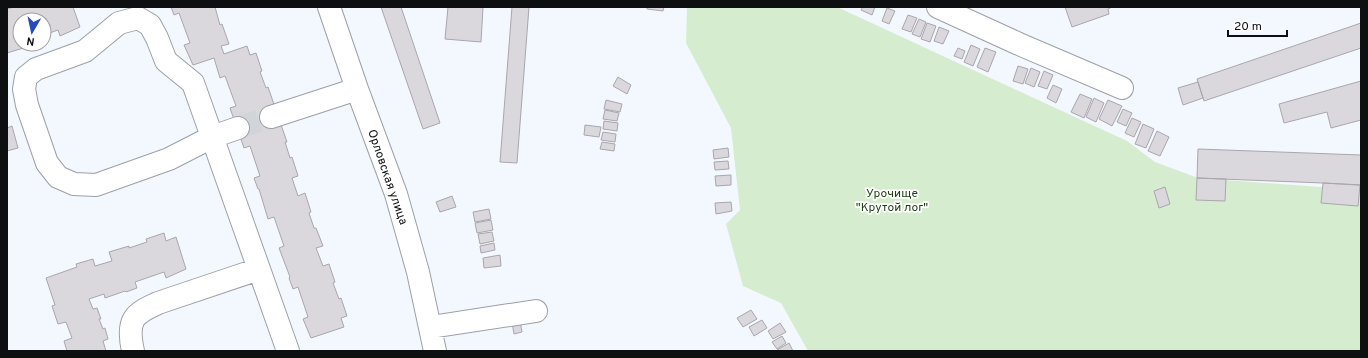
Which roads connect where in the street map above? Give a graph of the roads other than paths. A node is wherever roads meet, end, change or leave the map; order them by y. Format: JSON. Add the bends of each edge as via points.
{"nodes":[{"id":1,"x":329,"y":7,"type":"edge"},
{"id":2,"x":938,"y":7,"type":"edge"},
{"id":3,"x":1122,"y":88,"type":"dead end"},
{"id":4,"x":357,"y":89,"type":"junction"},
{"id":5,"x":271,"y":117,"type":"tunnel mouth"},
{"id":6,"x":238,"y":128,"type":"tunnel mouth"},
{"id":7,"x":212,"y":137,"type":"junction"},
{"id":8,"x":259,"y":269,"type":"junction"},
{"id":9,"x":536,"y":311,"type":"dead end"},
{"id":10,"x":431,"y":327,"type":"junction"},
{"id":11,"x":134,"y":351,"type":"edge"},
{"id":12,"x":288,"y":351,"type":"edge"},
{"id":13,"x":435,"y":351,"type":"edge"}],
"edges":[{"from":1,"to":4,"type":"street","name":"Орловская улица"},
{"from":2,"to":3,"type":"street"},
{"from":4,"to":5,"type":"street"},
{"from":4,"to":10,"type":"street","name":"Орловская улица","via":[[396,194]]},
{"from":6,"to":7,"type":"street"},
{"from":7,"to":7,"type":"street","via":[[193,83],[166,60],[150,25],[138,18],[119,23],[85,51],[36,69],[26,78],[24,89],[27,105],[47,163],[58,177],[74,184],[96,185],[169,159]]},
{"from":7,"to":8,"type":"street"},
{"from":8,"to":11,"type":"street","via":[[143,310],[134,319],[131,332]]},
{"from":8,"to":12,"type":"street"},
{"from":9,"to":10,"type":"street"},
{"from":10,"to":13,"type":"street","name":"Орловская улица"}]}
